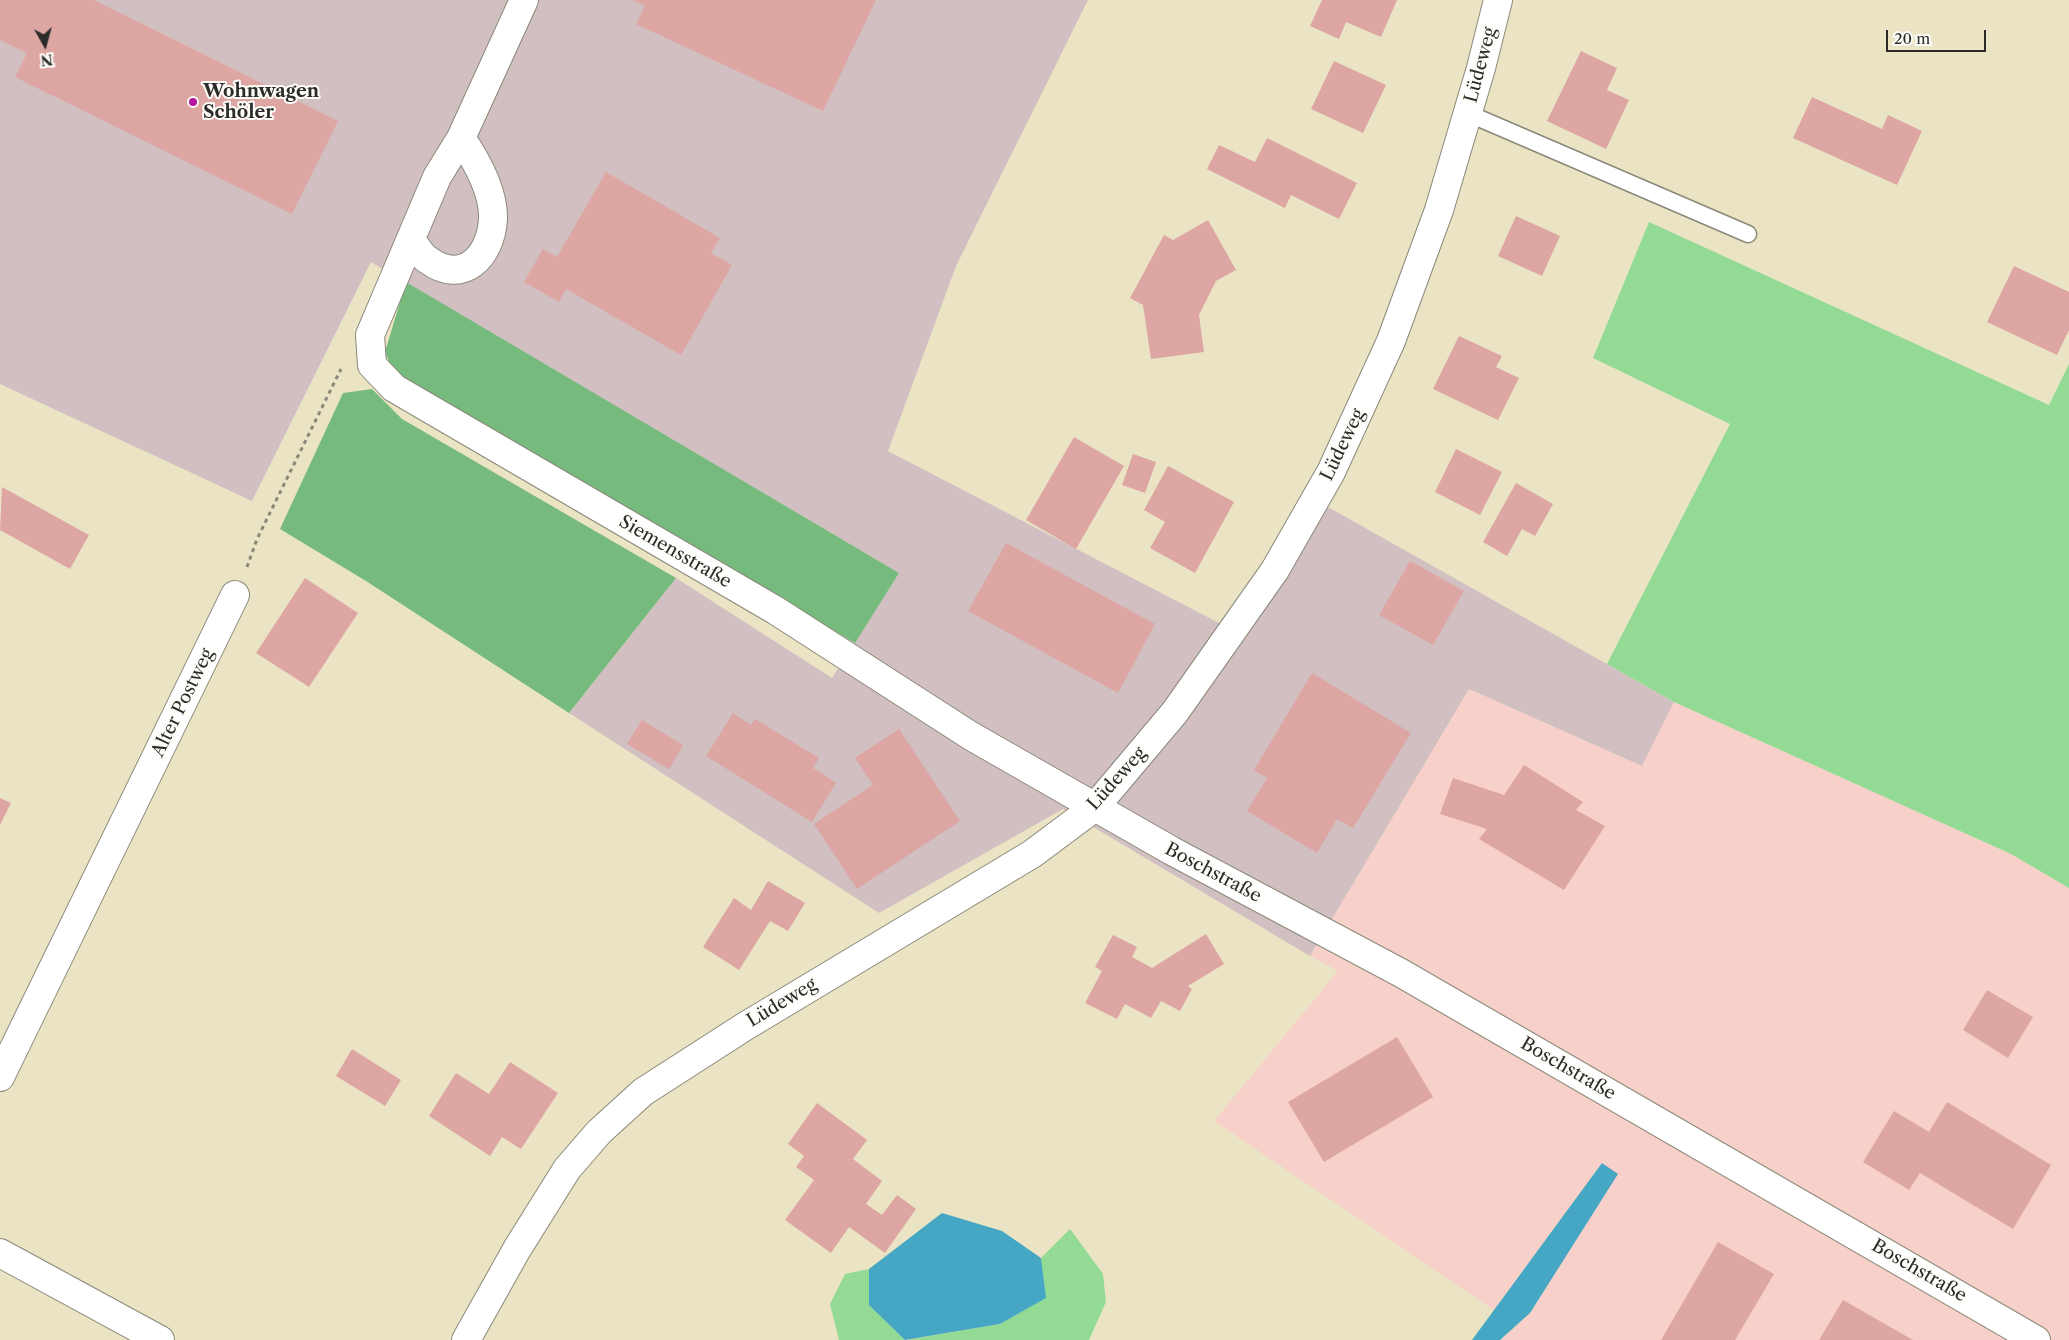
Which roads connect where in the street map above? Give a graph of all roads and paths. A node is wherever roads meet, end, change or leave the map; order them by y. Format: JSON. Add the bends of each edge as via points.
{"nodes":[{"id":1,"x":524,"y":0,"type":"edge"},
{"id":2,"x":1498,"y":0,"type":"edge"},
{"id":3,"x":1467,"y":113,"type":"junction"},
{"id":4,"x":461,"y":138,"type":"junction"},
{"id":5,"x":1748,"y":234,"type":"dead end"},
{"id":6,"x":411,"y":240,"type":"junction"},
{"id":7,"x":370,"y":336,"type":"junction"},
{"id":8,"x":235,"y":595,"type":"joint"},
{"id":9,"x":1095,"y":806,"type":"junction"},
{"id":10,"x":0,"y":1076,"type":"edge"},
{"id":11,"x":0,"y":1253,"type":"edge"},
{"id":12,"x":160,"y":1340,"type":"edge"},
{"id":13,"x":466,"y":1340,"type":"edge"},
{"id":14,"x":2036,"y":1340,"type":"edge"}],
"edges":[{"from":1,"to":4,"type":"street","name":"Siemensstraße"},
{"from":2,"to":3,"type":"street","name":"Lüdeweg"},
{"from":3,"to":5,"type":"lane"},
{"from":3,"to":9,"type":"street","name":"Lüdeweg","via":[[1438,210],[1392,341],[1331,472],[1275,570],[1174,712]]},
{"from":4,"to":6,"type":"street","name":"Siemensstraße","via":[[437,177]]},
{"from":4,"to":6,"type":"street","via":[[485,181],[493,218],[486,249],[473,265],[450,270],[427,260]]},
{"from":6,"to":7,"type":"street","name":"Siemensstraße"},
{"from":7,"to":8,"type":"path","via":[[354,342],[257,539]]},
{"from":7,"to":9,"type":"street","name":"Siemensstraße","via":[[372,364],[394,388],[775,610],[972,736]]},
{"from":8,"to":10,"type":"street","name":"Alter Postweg"},
{"from":9,"to":13,"type":"street","name":"Lüdeweg","via":[[1032,854],[728,1036],[643,1092],[600,1132],[567,1169]]},
{"from":9,"to":14,"type":"street","name":"Boschstraße","via":[[1172,851],[1401,973]]},
{"from":11,"to":12,"type":"street"}]}
